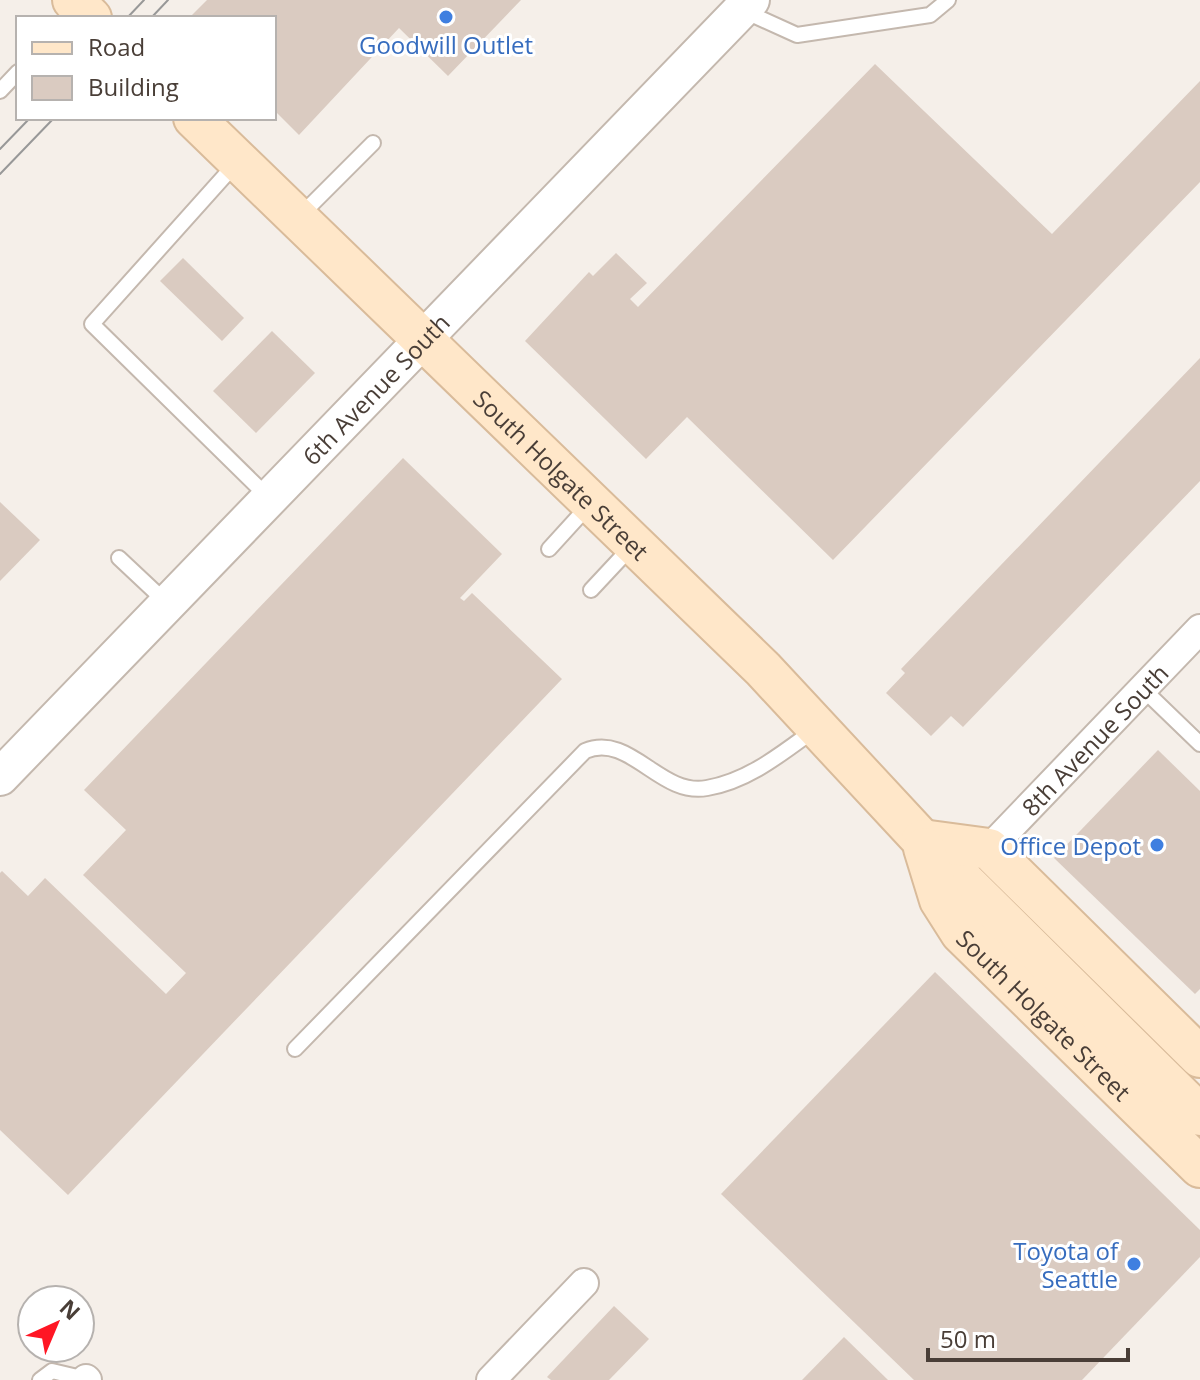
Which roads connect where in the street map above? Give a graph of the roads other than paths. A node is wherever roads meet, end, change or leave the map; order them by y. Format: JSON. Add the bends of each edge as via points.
{"nodes":[{"id":1,"x":948,"y":0,"type":"edge"},
{"id":2,"x":746,"y":5,"type":"edge"},
{"id":3,"x":16,"y":74,"type":"edge"},
{"id":4,"x":0,"y":91,"type":"edge"},
{"id":5,"x":196,"y":120,"type":"edge"},
{"id":6,"x":373,"y":143,"type":"dead end"},
{"id":7,"x":238,"y":161,"type":"junction"},
{"id":8,"x":297,"y":219,"type":"junction"},
{"id":9,"x":422,"y":340,"type":"junction"},
{"id":10,"x":270,"y":499,"type":"junction"},
{"id":11,"x":591,"y":504,"type":"junction"},
{"id":12,"x":633,"y":545,"type":"junction"},
{"id":13,"x":549,"y":549,"type":"dead end"},
{"id":14,"x":119,"y":558,"type":"dead end"},
{"id":15,"x":591,"y":590,"type":"dead end"},
{"id":16,"x":168,"y":605,"type":"junction"},
{"id":17,"x":1200,"y":629,"type":"edge"},
{"id":18,"x":1143,"y":689,"type":"junction"},
{"id":19,"x":818,"y":728,"type":"junction"},
{"id":20,"x":1200,"y":744,"type":"edge"},
{"id":21,"x":0,"y":777,"type":"edge"},
{"id":22,"x":922,"y":840,"type":"junction"},
{"id":23,"x":989,"y":849,"type":"junction"},
{"id":24,"x":295,"y":1049,"type":"dead end"},
{"id":25,"x":1200,"y":1057,"type":"edge"},
{"id":26,"x":1200,"y":1115,"type":"edge"},
{"id":27,"x":1200,"y":1167,"type":"edge"},
{"id":28,"x":584,"y":1283,"type":"dead end"},
{"id":29,"x":40,"y":1380,"type":"edge"},
{"id":30,"x":86,"y":1380,"type":"edge"},
{"id":31,"x":491,"y":1380,"type":"edge"}],
"edges":[{"from":1,"to":2,"type":"lane","via":[[930,15],[797,35]]},
{"from":2,"to":9,"type":"street","name":"6th Avenue South"},
{"from":3,"to":4,"type":"lane"},
{"from":5,"to":7,"type":"main road","name":"South Holgate Street"},
{"from":6,"to":8,"type":"lane"},
{"from":7,"to":8,"type":"main road","name":"South Holgate Street"},
{"from":7,"to":10,"type":"lane","via":[[92,324]]},
{"from":8,"to":9,"type":"main road","name":"South Holgate Street"},
{"from":9,"to":10,"type":"street","name":"6th Avenue South"},
{"from":9,"to":11,"type":"main road","name":"South Holgate Street"},
{"from":10,"to":16,"type":"street","name":"6th Avenue South"},
{"from":11,"to":12,"type":"main road","name":"South Holgate Street"},
{"from":11,"to":13,"type":"lane"},
{"from":12,"to":15,"type":"lane"},
{"from":12,"to":19,"type":"main road","name":"South Holgate Street"},
{"from":14,"to":16,"type":"lane"},
{"from":16,"to":21,"type":"street","name":"6th Avenue South"},
{"from":17,"to":18,"type":"street","name":"8th Avenue South"},
{"from":18,"to":20,"type":"lane"},
{"from":18,"to":23,"type":"street","name":"8th Avenue South"},
{"from":19,"to":22,"type":"main road","name":"South Holgate Street"},
{"from":19,"to":24,"type":"lane","via":[[752,773],[706,789],[678,787],[618,749],[600,745],[585,751]]},
{"from":22,"to":23,"type":"main road"},
{"from":22,"to":26,"type":"main road","name":"South Holgate Street"},
{"from":22,"to":27,"type":"main road","name":"South Holgate Street","via":[[940,900],[961,933]]},
{"from":23,"to":25,"type":"main road"},
{"from":28,"to":31,"type":"street"},
{"from":29,"to":30,"type":"lane","via":[[52,1371]]}]}
